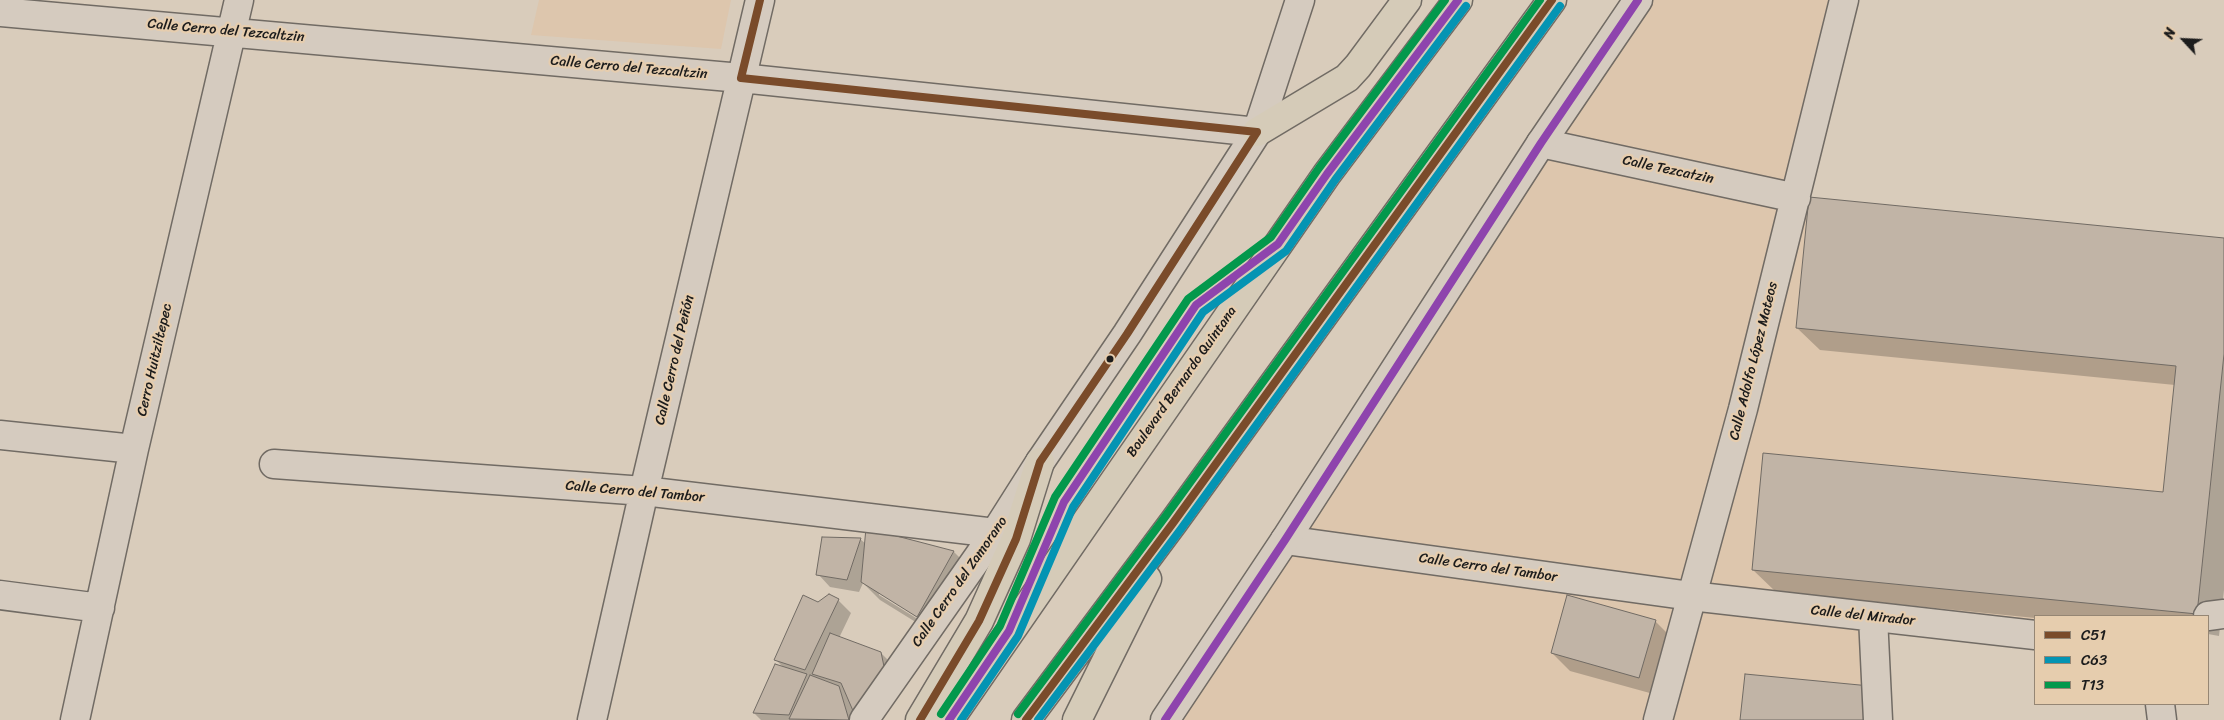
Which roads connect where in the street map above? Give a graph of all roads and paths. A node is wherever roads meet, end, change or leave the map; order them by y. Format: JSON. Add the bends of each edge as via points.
{"nodes":[{"id":1,"x":239,"y":0,"type":"edge"},
{"id":2,"x":760,"y":0,"type":"edge"},
{"id":3,"x":1300,"y":0,"type":"edge"},
{"id":4,"x":1406,"y":0,"type":"edge"},
{"id":5,"x":1458,"y":0,"type":"edge"},
{"id":6,"x":1552,"y":0,"type":"edge"},
{"id":7,"x":1638,"y":0,"type":"edge"},
{"id":8,"x":1844,"y":0,"type":"edge"},
{"id":9,"x":0,"y":12,"type":"edge"},
{"id":10,"x":232,"y":32,"type":"junction"},
{"id":11,"x":742,"y":78,"type":"junction"},
{"id":12,"x":1257,"y":132,"type":"junction"},
{"id":13,"x":1541,"y":143,"type":"junction"},
{"id":14,"x":1796,"y":198,"type":"junction"},
{"id":15,"x":0,"y":436,"type":"edge"},
{"id":16,"x":134,"y":449,"type":"junction"},
{"id":17,"x":1040,"y":462,"type":"junction"},
{"id":18,"x":274,"y":464,"type":"dead end"},
{"id":19,"x":644,"y":491,"type":"junction"},
{"id":20,"x":1173,"y":523,"type":"junction"},
{"id":21,"x":995,"y":533,"type":"junction"},
{"id":22,"x":1285,"y":540,"type":"junction"},
{"id":23,"x":0,"y":595,"type":"edge"},
{"id":24,"x":1692,"y":596,"type":"junction"},
{"id":25,"x":100,"y":608,"type":"junction"},
{"id":26,"x":2224,"y":614,"type":"edge"},
{"id":27,"x":2209,"y":616,"type":"edge"},
{"id":28,"x":1874,"y":617,"type":"junction"},
{"id":29,"x":2034,"y":635,"type":"edge"},
{"id":30,"x":2160,"y":705,"type":"edge"},
{"id":31,"x":75,"y":720,"type":"edge"},
{"id":32,"x":592,"y":720,"type":"edge"},
{"id":33,"x":864,"y":720,"type":"edge"},
{"id":34,"x":920,"y":720,"type":"edge"},
{"id":35,"x":948,"y":720,"type":"edge"},
{"id":36,"x":1026,"y":720,"type":"edge"},
{"id":37,"x":1077,"y":720,"type":"edge"},
{"id":38,"x":1165,"y":720,"type":"edge"},
{"id":39,"x":1658,"y":720,"type":"edge"},
{"id":40,"x":1878,"y":720,"type":"edge"},
{"id":41,"x":2162,"y":720,"type":"edge"}],
"edges":[{"from":1,"to":10,"type":"street","name":"Cerro Huitziltepec"},
{"from":2,"to":11,"type":"street","name":"Calle Cerro del Peñón"},
{"from":3,"to":12,"type":"street","name":"Calle Cerro del Zamorano"},
{"from":4,"to":12,"type":"main road","via":[[1347,78]]},
{"from":5,"to":35,"type":"main road","name":"Boulevard Bernardo Quintana","via":[[1327,174]]},
{"from":6,"to":20,"type":"main road"},
{"from":7,"to":13,"type":"street"},
{"from":8,"to":14,"type":"street","name":"Calle Adolfo López Mateos"},
{"from":9,"to":10,"type":"street","name":"Calle Cerro del Tezcaltzin"},
{"from":10,"to":11,"type":"street","name":"Calle Cerro del Tezcaltzin"},
{"from":10,"to":16,"type":"street","name":"Cerro Huitziltepec"},
{"from":11,"to":12,"type":"street","name":"Calle Cerro del Tezcaltzin"},
{"from":11,"to":19,"type":"street","name":"Calle Cerro del Peñón"},
{"from":12,"to":17,"type":"street","name":"Calle Cerro del Zamorano"},
{"from":13,"to":14,"type":"street","name":"Calle Tezcatzin"},
{"from":13,"to":22,"type":"street"},
{"from":14,"to":24,"type":"street","name":"Calle Adolfo López Mateos"},
{"from":15,"to":16,"type":"street"},
{"from":16,"to":25,"type":"street","name":"Cerro Huitziltepec"},
{"from":17,"to":21,"type":"street","name":"Calle Cerro del Zamorano"},
{"from":17,"to":34,"type":"main road","via":[[1016,539],[979,621]]},
{"from":18,"to":19,"type":"street","name":"Calle Cerro del Tambor"},
{"from":19,"to":21,"type":"street","name":"Calle Cerro del Tambor"},
{"from":19,"to":32,"type":"street","name":"Calle Cerro del Peñón"},
{"from":20,"to":36,"type":"main road"},
{"from":20,"to":37,"type":"main road"},
{"from":21,"to":33,"type":"street","name":"Calle Cerro del Zamorano"},
{"from":22,"to":24,"type":"street","name":"Calle Cerro del Tambor"},
{"from":22,"to":38,"type":"street"},
{"from":23,"to":25,"type":"street"},
{"from":24,"to":28,"type":"street","name":"Calle del Mirador"},
{"from":24,"to":39,"type":"street","name":"Calle Adolfo López Mateos"},
{"from":25,"to":31,"type":"street","name":"Cerro Huitziltepec"},
{"from":26,"to":27,"type":"street"},
{"from":28,"to":29,"type":"street","name":"Calle del Mirador"},
{"from":28,"to":40,"type":"street"},
{"from":30,"to":41,"type":"street"}]}
